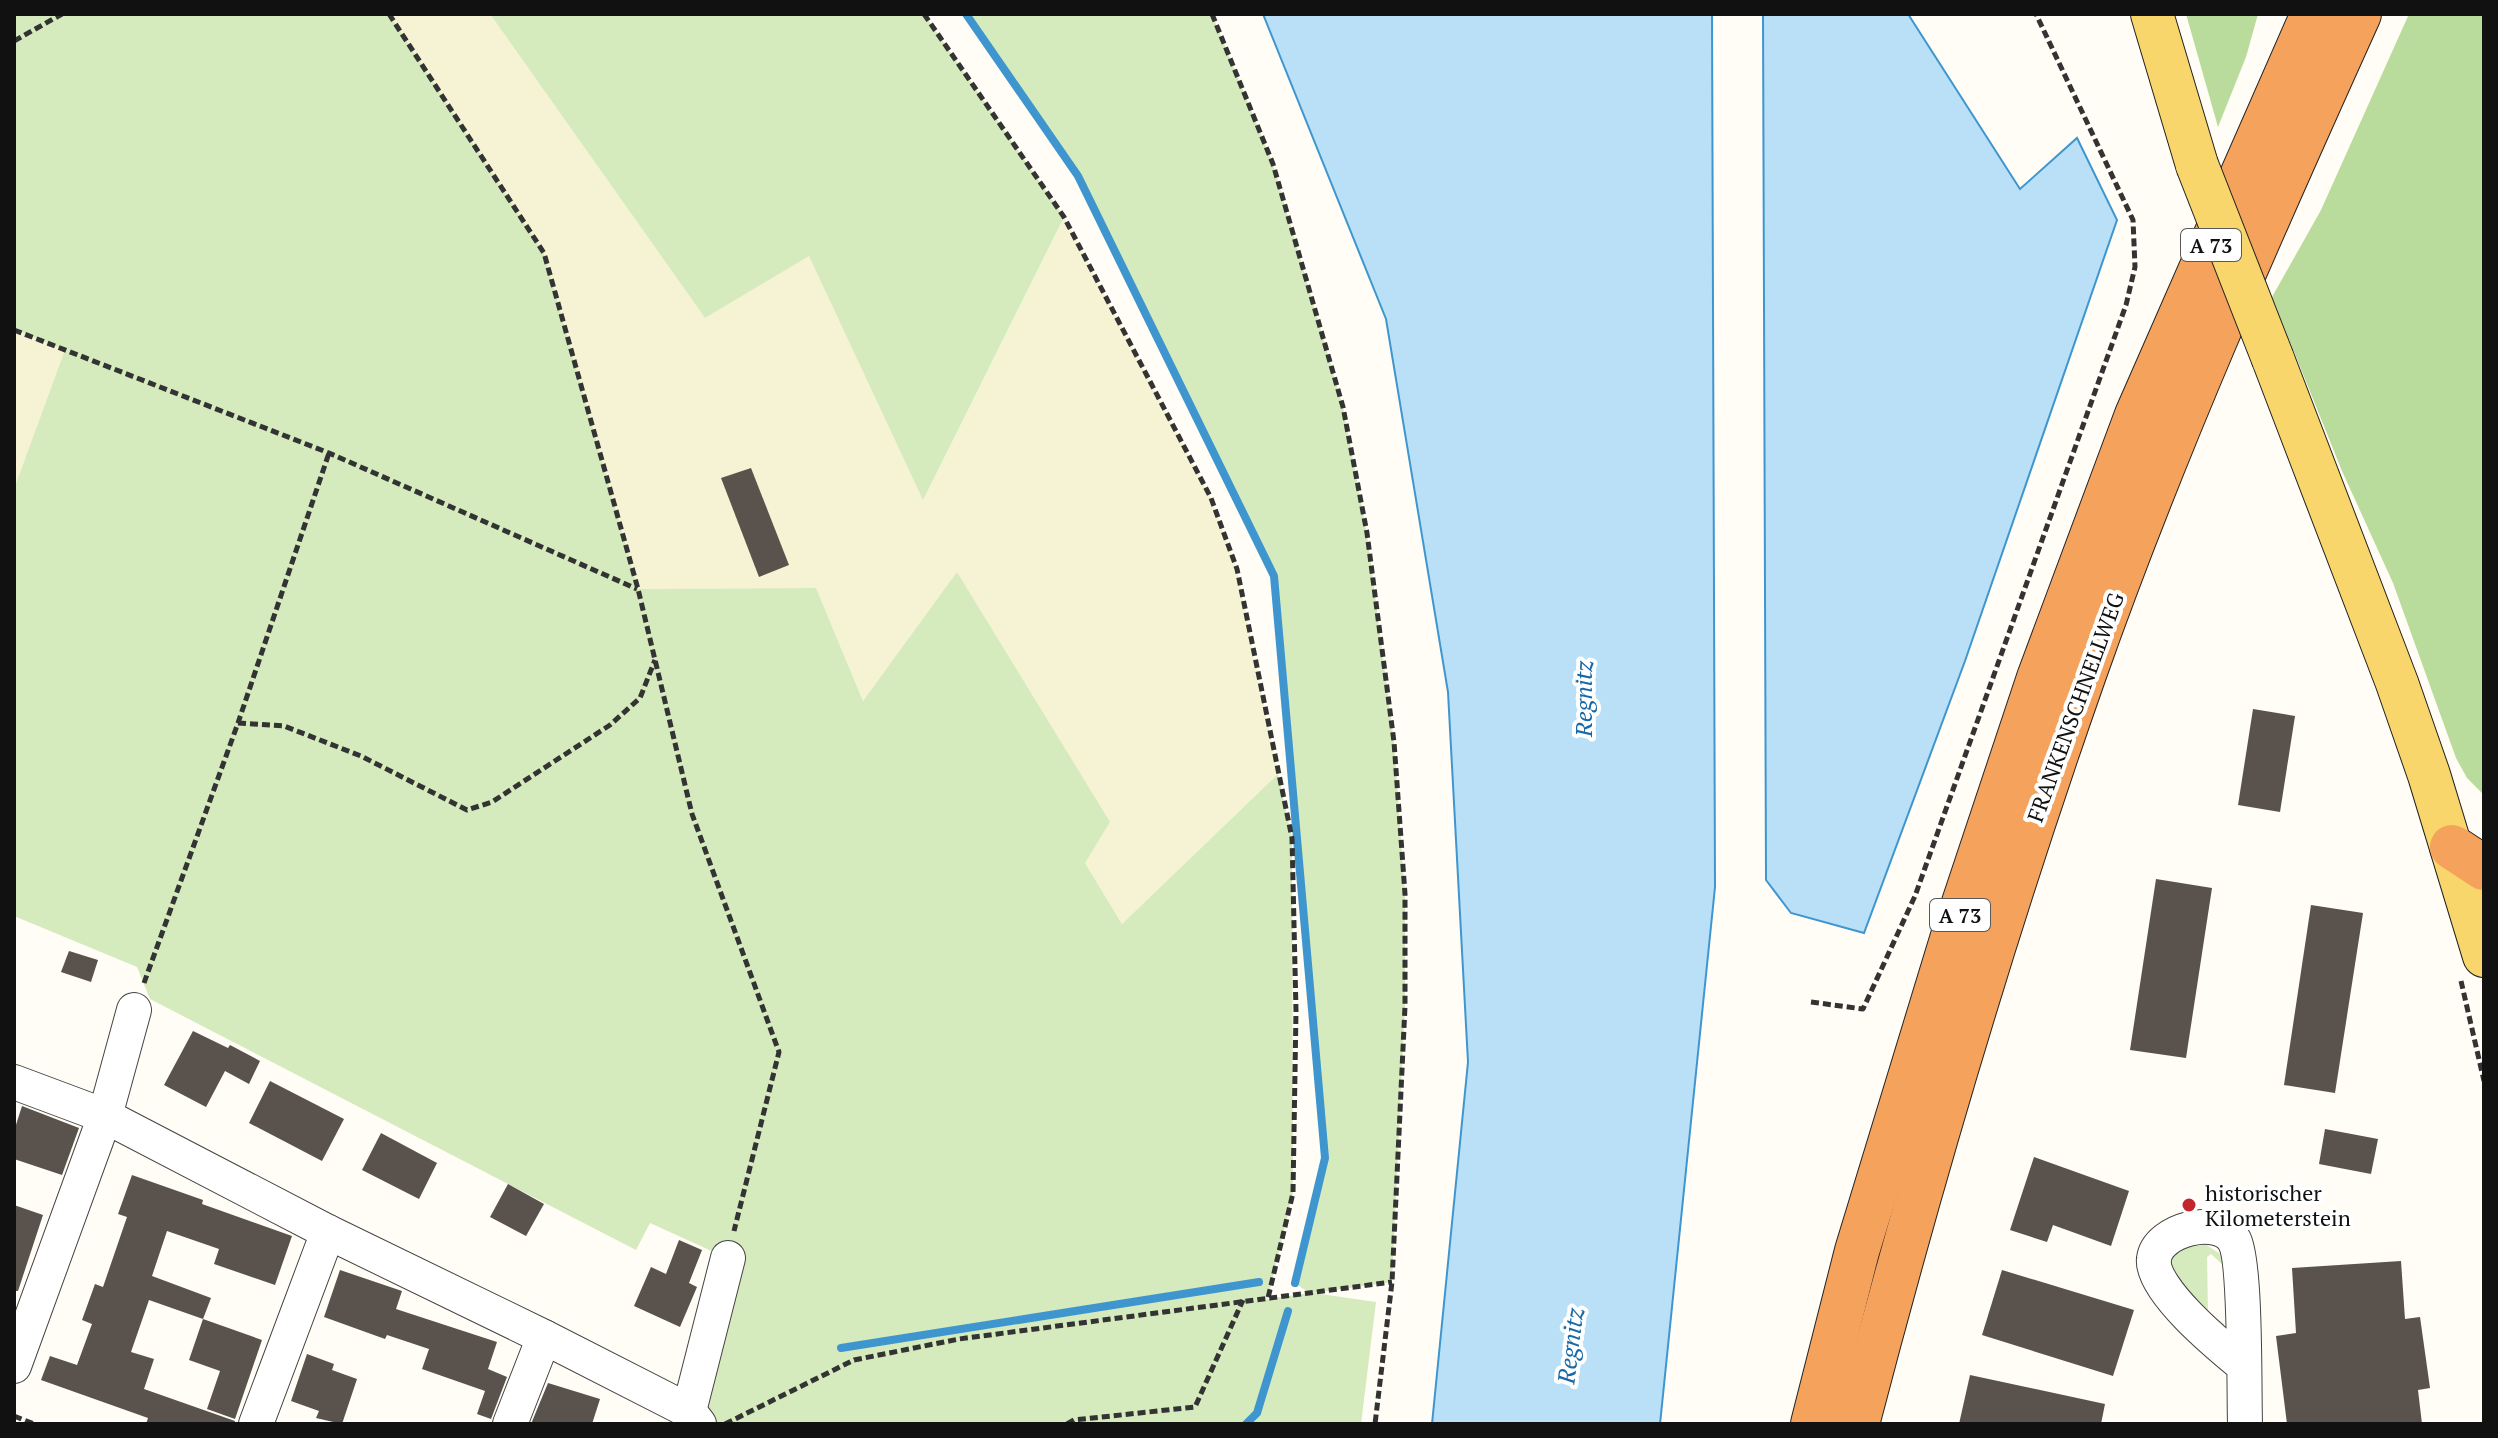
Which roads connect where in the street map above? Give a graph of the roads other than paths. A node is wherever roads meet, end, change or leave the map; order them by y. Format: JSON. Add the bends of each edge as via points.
{"nodes":[{"id":1,"x":2152,"y":14,"type":"edge"},
{"id":2,"x":2313,"y":14,"type":"edge"},
{"id":3,"x":2362,"y":23,"type":"edge"},
{"id":4,"x":2473,"y":850,"type":"edge"},
{"id":5,"x":2484,"y":956,"type":"edge"},
{"id":6,"x":134,"y":1010,"type":"road end"},
{"id":7,"x":14,"y":1082,"type":"edge"},
{"id":8,"x":105,"y":1116,"type":"junction"},
{"id":9,"x":328,"y":1232,"type":"junction"},
{"id":10,"x":728,"y":1258,"type":"road end"},
{"id":11,"x":544,"y":1337,"type":"junction"},
{"id":12,"x":15,"y":1358,"type":"edge"},
{"id":13,"x":2243,"y":1365,"type":"dead end"},
{"id":14,"x":694,"y":1418,"type":"edge"},
{"id":15,"x":256,"y":1424,"type":"edge"},
{"id":16,"x":510,"y":1424,"type":"edge"},
{"id":17,"x":1813,"y":1424,"type":"edge"},
{"id":18,"x":1857,"y":1424,"type":"edge"},
{"id":19,"x":2245,"y":1424,"type":"edge"}],
"edges":[{"from":1,"to":4,"type":"main road","bridge":true,"via":[[2197,165],[2397,683]]},
{"from":2,"to":17,"type":"highway","name":"FRANKENSCHNELLWEG","number":"A 73","via":[[2137,415],[2039,678],[1857,1251]]},
{"from":3,"to":18,"type":"highway","name":"FRANKENSCHNELLWEG","number":"A 73","via":[[2178,429],[2085,671],[1992,945]]},
{"from":4,"to":5,"type":"main road"},
{"from":6,"to":8,"type":"street"},
{"from":7,"to":8,"type":"street"},
{"from":8,"to":9,"type":"street"},
{"from":8,"to":12,"type":"street"},
{"from":9,"to":11,"type":"street"},
{"from":9,"to":15,"type":"street"},
{"from":10,"to":14,"type":"street"},
{"from":11,"to":14,"type":"street"},
{"from":11,"to":16,"type":"street"},
{"from":13,"to":19,"type":"street"}]}
